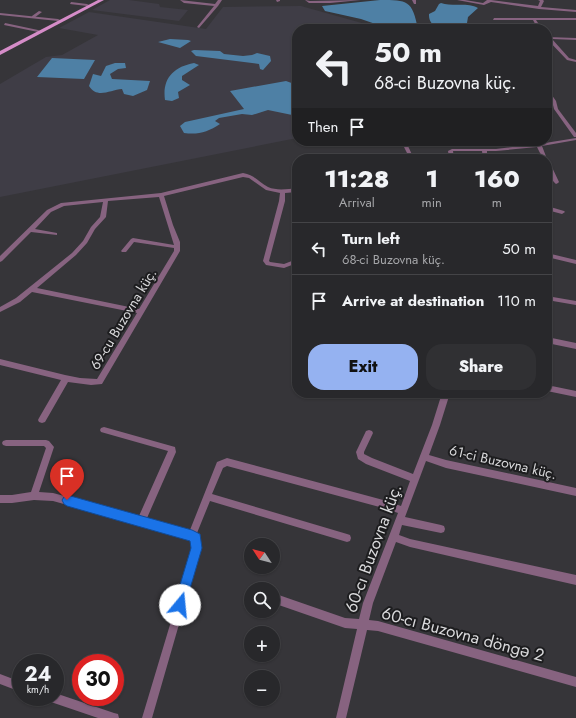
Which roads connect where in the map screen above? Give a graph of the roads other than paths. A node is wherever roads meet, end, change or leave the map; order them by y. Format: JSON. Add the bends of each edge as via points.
{"nodes":[{"id":1,"x":97,"y":0,"type":"edge"},
{"id":2,"x":102,"y":0,"type":"edge"},
{"id":3,"x":182,"y":0,"type":"edge"},
{"id":4,"x":220,"y":0,"type":"edge"},
{"id":5,"x":308,"y":0,"type":"edge"},
{"id":6,"x":351,"y":0,"type":"edge"},
{"id":7,"x":359,"y":0,"type":"edge"},
{"id":8,"x":459,"y":0,"type":"edge"},
{"id":9,"x":540,"y":0,"type":"edge"},
{"id":10,"x":71,"y":3,"type":"dead end"},
{"id":11,"x":88,"y":5,"type":"junction"},
{"id":12,"x":216,"y":5,"type":"junction"},
{"id":13,"x":539,"y":8,"type":"junction"},
{"id":14,"x":563,"y":11,"type":"junction"},
{"id":15,"x":576,"y":11,"type":"edge"},
{"id":16,"x":40,"y":12,"type":"dead end"},
{"id":17,"x":0,"y":14,"type":"edge"},
{"id":18,"x":33,"y":17,"type":"junction"},
{"id":19,"x":494,"y":19,"type":"dead end"},
{"id":20,"x":569,"y":19,"type":"junction"},
{"id":21,"x":576,"y":19,"type":"edge"},
{"id":22,"x":58,"y":20,"type":"junction"},
{"id":23,"x":534,"y":20,"type":"junction"},
{"id":24,"x":5,"y":24,"type":"dead end"},
{"id":25,"x":537,"y":24,"type":"edge"},
{"id":26,"x":199,"y":27,"type":"dead end"},
{"id":27,"x":38,"y":31,"type":"junction"},
{"id":28,"x":552,"y":38,"type":"edge"},
{"id":29,"x":576,"y":38,"type":"edge"},
{"id":30,"x":552,"y":42,"type":"edge"},
{"id":31,"x":0,"y":52,"type":"edge"},
{"id":32,"x":576,"y":61,"type":"edge"},
{"id":33,"x":552,"y":98,"type":"edge"},
{"id":34,"x":576,"y":138,"type":"edge"},
{"id":35,"x":552,"y":143,"type":"edge"},
{"id":36,"x":528,"y":146,"type":"edge"},
{"id":37,"x":484,"y":150,"type":"junction"},
{"id":38,"x":451,"y":154,"type":"edge"},
{"id":39,"x":484,"y":154,"type":"edge"},
{"id":40,"x":552,"y":174,"type":"edge"},
{"id":41,"x":556,"y":182,"type":"dead end"},
{"id":42,"x":292,"y":190,"type":"edge"},
{"id":43,"x":283,"y":191,"type":"junction"},
{"id":44,"x":161,"y":195,"type":"junction"},
{"id":45,"x":106,"y":200,"type":"junction"},
{"id":46,"x":552,"y":209,"type":"edge"},
{"id":47,"x":562,"y":212,"type":"dead end"},
{"id":48,"x":31,"y":230,"type":"junction"},
{"id":49,"x":55,"y":234,"type":"dead end"},
{"id":50,"x":178,"y":247,"type":"junction"},
{"id":51,"x":124,"y":251,"type":"dead end"},
{"id":52,"x":552,"y":256,"type":"edge"},
{"id":53,"x":0,"y":260,"type":"edge"},
{"id":54,"x":576,"y":262,"type":"edge"},
{"id":55,"x":292,"y":263,"type":"edge"},
{"id":56,"x":31,"y":289,"type":"junction"},
{"id":57,"x":552,"y":299,"type":"edge"},
{"id":58,"x":576,"y":303,"type":"edge"},
{"id":59,"x":0,"y":310,"type":"edge"},
{"id":60,"x":140,"y":311,"type":"junction"},
{"id":61,"x":552,"y":341,"type":"edge"},
{"id":62,"x":576,"y":346,"type":"edge"},
{"id":63,"x":0,"y":362,"type":"edge"},
{"id":64,"x":66,"y":378,"type":"junction"},
{"id":65,"x":552,"y":389,"type":"edge"},
{"id":66,"x":576,"y":394,"type":"edge"},
{"id":67,"x":444,"y":398,"type":"edge"},
{"id":68,"x":42,"y":420,"type":"dead end"},
{"id":69,"x":104,"y":430,"type":"dead end"},
{"id":70,"x":369,"y":433,"type":"dead end"},
{"id":71,"x":6,"y":443,"type":"dead end"},
{"id":72,"x":424,"y":457,"type":"junction"},
{"id":73,"x":415,"y":479,"type":"junction"},
{"id":74,"x":576,"y":492,"type":"edge"},
{"id":75,"x":34,"y":496,"type":"junction"},
{"id":76,"x":208,"y":497,"type":"junction"},
{"id":77,"x":1,"y":501,"type":"edge"},
{"id":78,"x":401,"y":515,"type":"junction"},
{"id":79,"x":141,"y":521,"type":"junction"},
{"id":80,"x":441,"y":529,"type":"dead end"},
{"id":81,"x":192,"y":535,"type":"junction"},
{"id":82,"x":393,"y":537,"type":"junction"},
{"id":83,"x":347,"y":538,"type":"dead end"},
{"id":84,"x":576,"y":580,"type":"edge"},
{"id":85,"x":280,"y":600,"type":"edge"},
{"id":86,"x":362,"y":625,"type":"junction"},
{"id":87,"x":0,"y":679,"type":"edge"},
{"id":88,"x":576,"y":682,"type":"edge"},
{"id":89,"x":12,"y":683,"type":"edge"},
{"id":90,"x":64,"y":701,"type":"edge"},
{"id":91,"x":114,"y":718,"type":"edge"},
{"id":92,"x":147,"y":718,"type":"edge"},
{"id":93,"x":341,"y":718,"type":"edge"}],
"edges":[{"from":1,"to":11,"type":"main road"},
{"from":2,"to":31,"type":"main road"},
{"from":3,"to":12,"type":"street"},
{"from":4,"to":12,"type":"street"},
{"from":5,"to":6,"type":"street"},
{"from":6,"to":7,"type":"street"},
{"from":8,"to":13,"type":"street","via":[[484,4],[491,1]]},
{"from":9,"to":13,"type":"street","via":[[542,1]]},
{"from":10,"to":11,"type":"street"},
{"from":11,"to":22,"type":"main road"},
{"from":12,"to":26,"type":"street"},
{"from":13,"to":14,"type":"street"},
{"from":14,"to":15,"type":"street"},
{"from":14,"to":20,"type":"street"},
{"from":16,"to":18,"type":"street"},
{"from":17,"to":18,"type":"street"},
{"from":18,"to":22,"type":"street"},
{"from":19,"to":23,"type":"street"},
{"from":20,"to":21,"type":"street"},
{"from":20,"to":23,"type":"street"},
{"from":22,"to":27,"type":"main road"},
{"from":23,"to":25,"type":"street"},
{"from":24,"to":27,"type":"street"},
{"from":27,"to":31,"type":"main road"},
{"from":28,"to":29,"type":"street"},
{"from":30,"to":32,"type":"street","via":[[568,59]]},
{"from":33,"to":34,"type":"street","via":[[556,109]]},
{"from":34,"to":35,"type":"street"},
{"from":36,"to":37,"type":"street"},
{"from":37,"to":38,"type":"street","via":[[452,150]]},
{"from":37,"to":39,"type":"street"},
{"from":40,"to":41,"type":"street"},
{"from":42,"to":43,"type":"street"},
{"from":43,"to":44,"type":"street","via":[[268,189],[246,175]]},
{"from":43,"to":55,"type":"street","via":[[266,261],[268,264],[284,266]]},
{"from":44,"to":45,"type":"street"},
{"from":44,"to":50,"type":"street"},
{"from":45,"to":48,"type":"street","via":[[59,205],[49,211]]},
{"from":45,"to":56,"type":"street","via":[[103,217],[85,242]]},
{"from":46,"to":47,"type":"street"},
{"from":48,"to":49,"type":"street"},
{"from":48,"to":53,"type":"street"},
{"from":50,"to":51,"type":"street","via":[[133,240]]},
{"from":50,"to":60,"type":"street","name":"69-cu Buzovna küç."},
{"from":52,"to":54,"type":"street"},
{"from":56,"to":59,"type":"street"},
{"from":56,"to":60,"type":"street"},
{"from":57,"to":58,"type":"street"},
{"from":60,"to":64,"type":"street","name":"69-cu Buzovna küç.","via":[[99,382],[90,383]]},
{"from":61,"to":62,"type":"street"},
{"from":63,"to":64,"type":"street","name":"69-cu Buzovna küç."},
{"from":64,"to":68,"type":"street"},
{"from":65,"to":66,"type":"street"},
{"from":67,"to":72,"type":"street","name":"60-cı Buzovna küç."},
{"from":69,"to":79,"type":"street","via":[[172,449]]},
{"from":70,"to":73,"type":"street","via":[[360,452],[361,456]]},
{"from":71,"to":75,"type":"street","via":[[46,444],[50,447]]},
{"from":72,"to":73,"type":"street","name":"60-cı Buzovna küç."},
{"from":72,"to":74,"type":"street","name":"61-ci Buzovna küç."},
{"from":73,"to":78,"type":"street","name":"60-cı Buzovna küç."},
{"from":75,"to":77,"type":"street"},
{"from":75,"to":79,"type":"street","via":[[67,500]]},
{"from":76,"to":78,"type":"street","via":[[220,465],[227,462],[387,505]]},
{"from":76,"to":81,"type":"street"},
{"from":76,"to":83,"type":"street"},
{"from":78,"to":80,"type":"street"},
{"from":78,"to":82,"type":"street","name":"60-cı Buzovna küç."},
{"from":79,"to":81,"type":"street"},
{"from":81,"to":92,"type":"street","via":[[196,538],[197,548]]},
{"from":82,"to":84,"type":"street"},
{"from":82,"to":86,"type":"street","name":"60-cı Buzovna küç.","via":[[373,587]]},
{"from":85,"to":86,"type":"street","name":"60-cı Buzovna döngə 2","via":[[345,623]]},
{"from":86,"to":88,"type":"street","name":"60-cı Buzovna döngə 2","via":[[378,626]]},
{"from":86,"to":93,"type":"street","name":"60-cı Buzovna küç."},
{"from":87,"to":89,"type":"street"},
{"from":90,"to":91,"type":"street"}]}
